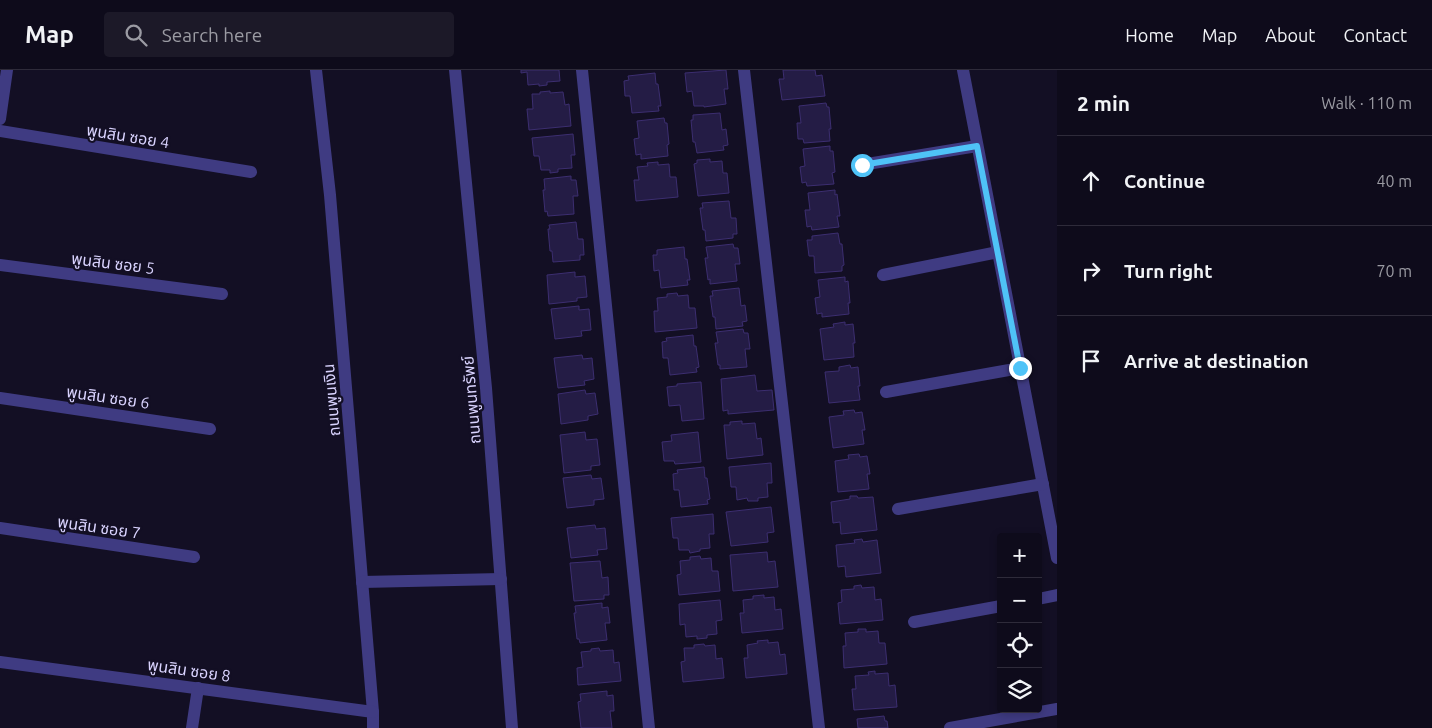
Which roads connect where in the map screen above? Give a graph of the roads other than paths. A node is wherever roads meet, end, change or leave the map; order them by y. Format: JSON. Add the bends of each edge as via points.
{"nodes":[{"id":1,"x":7,"y":70,"type":"edge"},
{"id":2,"x":316,"y":70,"type":"edge"},
{"id":3,"x":455,"y":70,"type":"edge"},
{"id":4,"x":582,"y":70,"type":"edge"},
{"id":5,"x":744,"y":70,"type":"edge"},
{"id":6,"x":963,"y":70,"type":"edge"},
{"id":7,"x":0,"y":119,"type":"edge"},
{"id":8,"x":0,"y":131,"type":"edge"},
{"id":9,"x":977,"y":146,"type":"junction"},
{"id":10,"x":862,"y":165,"type":"dead end"},
{"id":11,"x":251,"y":172,"type":"dead end"},
{"id":12,"x":998,"y":252,"type":"junction"},
{"id":13,"x":0,"y":265,"type":"edge"},
{"id":14,"x":883,"y":275,"type":"dead end"},
{"id":15,"x":222,"y":294,"type":"dead end"},
{"id":16,"x":1020,"y":368,"type":"junction"},
{"id":17,"x":886,"y":392,"type":"dead end"},
{"id":18,"x":0,"y":398,"type":"edge"},
{"id":19,"x":210,"y":429,"type":"dead end"},
{"id":20,"x":1043,"y":484,"type":"junction"},
{"id":21,"x":898,"y":509,"type":"dead end"},
{"id":22,"x":0,"y":528,"type":"edge"},
{"id":23,"x":194,"y":557,"type":"dead end"},
{"id":24,"x":1057,"y":558,"type":"edge"},
{"id":25,"x":501,"y":579,"type":"junction"},
{"id":26,"x":362,"y":582,"type":"junction"},
{"id":27,"x":1057,"y":595,"type":"edge"},
{"id":28,"x":1042,"y":598,"type":"edge"},
{"id":29,"x":997,"y":607,"type":"edge"},
{"id":30,"x":914,"y":622,"type":"dead end"},
{"id":31,"x":0,"y":662,"type":"edge"},
{"id":32,"x":198,"y":688,"type":"junction"},
{"id":33,"x":1057,"y":709,"type":"edge"},
{"id":34,"x":373,"y":712,"type":"junction"},
{"id":35,"x":977,"y":726,"type":"edge"},
{"id":36,"x":192,"y":728,"type":"edge"},
{"id":37,"x":373,"y":728,"type":"edge"},
{"id":38,"x":512,"y":728,"type":"edge"},
{"id":39,"x":649,"y":728,"type":"edge"},
{"id":40,"x":819,"y":728,"type":"edge"},
{"id":41,"x":950,"y":728,"type":"edge"}],
"edges":[{"from":1,"to":7,"type":"street"},
{"from":2,"to":26,"type":"street","name":"ถนนพูนเงิน","via":[[330,195]]},
{"from":3,"to":25,"type":"street","name":"ถนนพูนทรัพย์"},
{"from":4,"to":39,"type":"street"},
{"from":5,"to":40,"type":"street"},
{"from":6,"to":9,"type":"street"},
{"from":8,"to":11,"type":"street","name":"พูนสิน ซอย 4"},
{"from":9,"to":10,"type":"street"},
{"from":9,"to":12,"type":"street"},
{"from":12,"to":14,"type":"street"},
{"from":12,"to":16,"type":"street"},
{"from":13,"to":15,"type":"street","name":"พูนสิน ซอย 5"},
{"from":16,"to":17,"type":"street"},
{"from":16,"to":20,"type":"street"},
{"from":18,"to":19,"type":"street","name":"พูนสิน ซอย 6"},
{"from":20,"to":21,"type":"street"},
{"from":20,"to":24,"type":"street"},
{"from":22,"to":23,"type":"street","name":"พูนสิน ซอย 7"},
{"from":25,"to":26,"type":"street"},
{"from":25,"to":38,"type":"street","name":"ถนนพูนทรัพย์"},
{"from":26,"to":34,"type":"street","name":"ถนนพูนเงิน"},
{"from":27,"to":28,"type":"street"},
{"from":29,"to":30,"type":"street"},
{"from":31,"to":32,"type":"street","name":"พูนสิน ซอย 8"},
{"from":32,"to":34,"type":"street","name":"พูนสิน ซอย 8"},
{"from":32,"to":36,"type":"street"},
{"from":33,"to":35,"type":"street"},
{"from":34,"to":37,"type":"street","name":"ถนนพูนเงิน"},
{"from":35,"to":41,"type":"street"}]}
